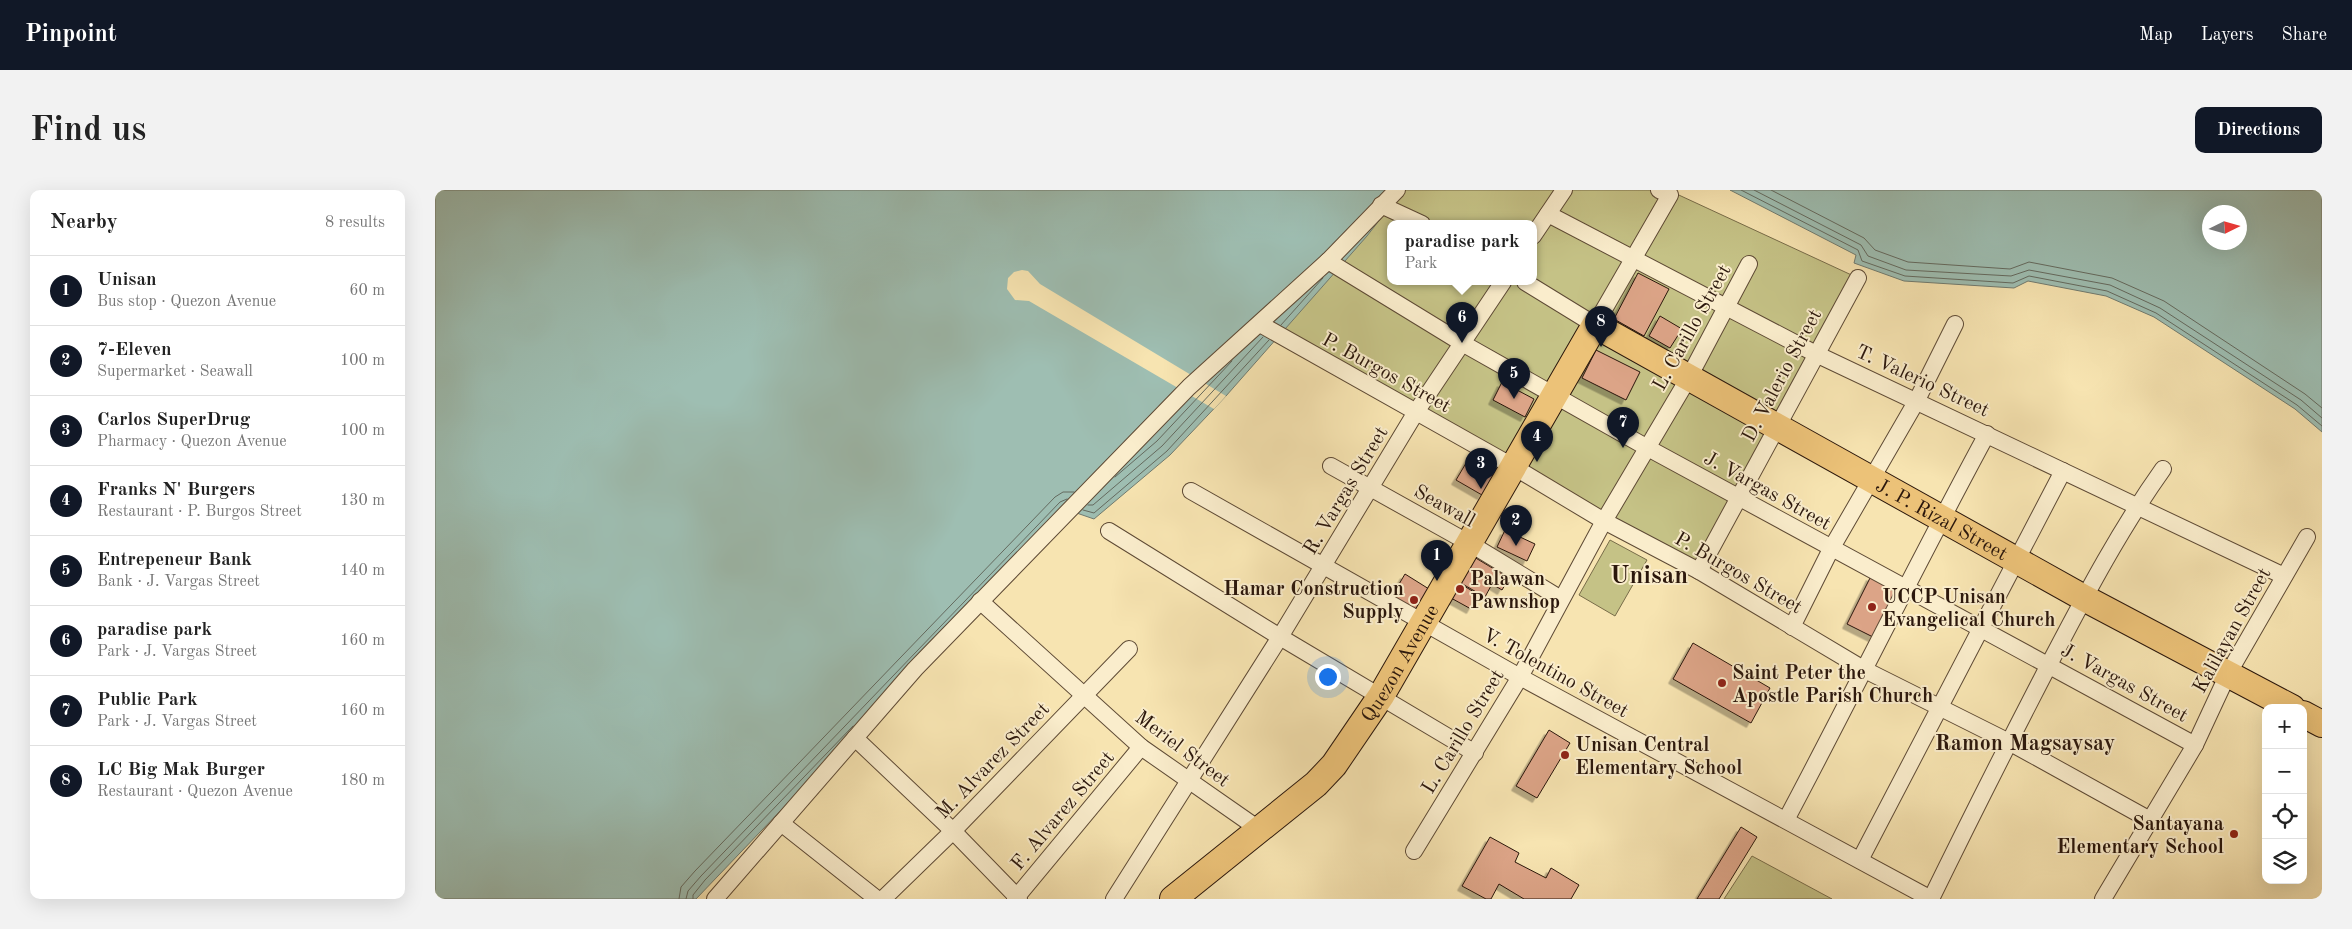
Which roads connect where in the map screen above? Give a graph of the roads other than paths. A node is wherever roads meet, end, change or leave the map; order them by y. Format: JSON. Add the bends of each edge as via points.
{"nodes":[{"id":1,"x":1397,"y":190,"type":"edge"},
{"id":2,"x":1564,"y":190,"type":"edge"},
{"id":3,"x":1664,"y":193,"type":"edge"},
{"id":4,"x":1381,"y":205,"type":"junction"},
{"id":5,"x":1548,"y":214,"type":"junction"},
{"id":6,"x":1413,"y":220,"type":"edge"},
{"id":7,"x":1537,"y":230,"type":"edge"},
{"id":8,"x":1633,"y":258,"type":"junction"},
{"id":9,"x":1328,"y":261,"type":"junction"},
{"id":10,"x":1749,"y":264,"type":"dead end"},
{"id":11,"x":1858,"y":278,"type":"dead end"},
{"id":12,"x":1501,"y":285,"type":"edge"},
{"id":13,"x":1530,"y":285,"type":"edge"},
{"id":14,"x":1727,"y":306,"type":"junction"},
{"id":15,"x":1260,"y":324,"type":"junction"},
{"id":16,"x":1955,"y":324,"type":"dead end"},
{"id":17,"x":1595,"y":325,"type":"junction"},
{"id":18,"x":1462,"y":343,"type":"junction"},
{"id":19,"x":1817,"y":354,"type":"junction"},
{"id":20,"x":1688,"y":379,"type":"junction"},
{"id":21,"x":1556,"y":395,"type":"junction"},
{"id":22,"x":1916,"y":402,"type":"junction"},
{"id":23,"x":1416,"y":412,"type":"junction"},
{"id":24,"x":1777,"y":428,"type":"junction"},
{"id":25,"x":1987,"y":434,"type":"junction"},
{"id":26,"x":1647,"y":447,"type":"junction"},
{"id":27,"x":1331,"y":466,"type":"dead end"},
{"id":28,"x":1513,"y":467,"type":"junction"},
{"id":29,"x":2163,"y":469,"type":"dead end"},
{"id":30,"x":2063,"y":471,"type":"junction"},
{"id":31,"x":1871,"y":480,"type":"junction"},
{"id":32,"x":1370,"y":488,"type":"junction"},
{"id":33,"x":1191,"y":491,"type":"dead end"},
{"id":34,"x":1738,"y":497,"type":"junction"},
{"id":35,"x":2136,"y":506,"type":"junction"},
{"id":36,"x":1941,"y":517,"type":"junction"},
{"id":37,"x":1604,"y":521,"type":"junction"},
{"id":38,"x":1109,"y":531,"type":"dead end"},
{"id":39,"x":2307,"y":537,"type":"dead end"},
{"id":40,"x":1469,"y":543,"type":"junction"},
{"id":41,"x":1831,"y":549,"type":"junction"},
{"id":42,"x":2016,"y":560,"type":"junction"},
{"id":43,"x":1324,"y":565,"type":"junction"},
{"id":44,"x":1699,"y":571,"type":"junction"},
{"id":45,"x":2284,"y":576,"type":"junction"},
{"id":46,"x":1906,"y":588,"type":"junction"},
{"id":47,"x":2084,"y":598,"type":"junction"},
{"id":48,"x":1561,"y":599,"type":"junction"},
{"id":49,"x":980,"y":601,"type":"junction"},
{"id":50,"x":1423,"y":622,"type":"junction"},
{"id":51,"x":1792,"y":627,"type":"junction"},
{"id":52,"x":1980,"y":627,"type":"junction"},
{"id":53,"x":1280,"y":637,"type":"junction"},
{"id":54,"x":1129,"y":649,"type":"dead end"},
{"id":55,"x":2049,"y":664,"type":"junction"},
{"id":56,"x":1865,"y":670,"type":"junction"},
{"id":57,"x":2228,"y":674,"type":"junction"},
{"id":58,"x":1520,"y":676,"type":"junction"},
{"id":59,"x":1084,"y":696,"type":"junction"},
{"id":60,"x":1381,"y":696,"type":"junction"},
{"id":61,"x":2284,"y":704,"type":"edge"},
{"id":62,"x":1939,"y":709,"type":"junction"},
{"id":63,"x":2307,"y":716,"type":"edge"},
{"id":64,"x":2322,"y":724,"type":"edge"},
{"id":65,"x":855,"y":738,"type":"junction"},
{"id":66,"x":2009,"y":742,"type":"junction"},
{"id":67,"x":2195,"y":745,"type":"junction"},
{"id":68,"x":1141,"y":747,"type":"junction"},
{"id":69,"x":1475,"y":753,"type":"junction"},
{"id":70,"x":1189,"y":781,"type":"junction"},
{"id":71,"x":1786,"y":820,"type":"junction"},
{"id":72,"x":2150,"y":820,"type":"junction"},
{"id":73,"x":781,"y":823,"type":"junction"},
{"id":74,"x":1260,"y":830,"type":"junction"},
{"id":75,"x":953,"y":831,"type":"junction"},
{"id":76,"x":1414,"y":851,"type":"dead end"},
{"id":77,"x":1860,"y":860,"type":"junction"},
{"id":78,"x":1017,"y":898,"type":"edge"},
{"id":79,"x":715,"y":899,"type":"edge"},
{"id":80,"x":877,"y":899,"type":"edge"},
{"id":81,"x":883,"y":899,"type":"edge"},
{"id":82,"x":1114,"y":899,"type":"edge"},
{"id":83,"x":1173,"y":899,"type":"edge"},
{"id":84,"x":1931,"y":899,"type":"edge"},
{"id":85,"x":2103,"y":899,"type":"edge"}],
"edges":[{"from":1,"to":4,"type":"street"},
{"from":2,"to":5,"type":"street"},
{"from":3,"to":8,"type":"street"},
{"from":4,"to":6,"type":"street"},
{"from":4,"to":9,"type":"street"},
{"from":5,"to":7,"type":"street"},
{"from":5,"to":8,"type":"street","name":"T. Valerio Street"},
{"from":8,"to":14,"type":"street","name":"T. Valerio Street"},
{"from":8,"to":17,"type":"street"},
{"from":9,"to":15,"type":"street"},
{"from":9,"to":18,"type":"street","name":"J. Vargas Street"},
{"from":10,"to":14,"type":"street","name":"L. Carillo Street"},
{"from":11,"to":19,"type":"street","name":"D. Valerio Street"},
{"from":12,"to":18,"type":"street","name":"R. Vargas Street"},
{"from":13,"to":17,"type":"street"},
{"from":14,"to":19,"type":"street","name":"T. Valerio Street"},
{"from":14,"to":20,"type":"street","name":"L. Carillo Street"},
{"from":15,"to":23,"type":"street","name":"P. Burgos Street"},
{"from":15,"to":49,"type":"street","via":[[1189,387]]},
{"from":16,"to":22,"type":"street"},
{"from":17,"to":20,"type":"main road","name":"J. P. Rizal Street"},
{"from":17,"to":21,"type":"main road","name":"Quezon Avenue"},
{"from":18,"to":21,"type":"street","name":"J. Vargas Street"},
{"from":18,"to":23,"type":"street","name":"R. Vargas Street"},
{"from":19,"to":22,"type":"street","name":"T. Valerio Street"},
{"from":19,"to":24,"type":"street","name":"D. Valerio Street"},
{"from":20,"to":24,"type":"main road","name":"J. P. Rizal Street"},
{"from":20,"to":26,"type":"street","name":"L. Carillo Street"},
{"from":21,"to":26,"type":"street","name":"J. Vargas Street"},
{"from":21,"to":28,"type":"main road","name":"Quezon Avenue"},
{"from":22,"to":25,"type":"street","name":"T. Valerio Street"},
{"from":22,"to":31,"type":"street"},
{"from":23,"to":28,"type":"street","name":"P. Burgos Street"},
{"from":23,"to":32,"type":"street","name":"R. Vargas Street"},
{"from":24,"to":31,"type":"main road","name":"J. P. Rizal Street"},
{"from":24,"to":34,"type":"street","name":"D. Valerio Street"},
{"from":25,"to":30,"type":"street","name":"T. Valerio Street"},
{"from":25,"to":36,"type":"street"},
{"from":26,"to":34,"type":"street","name":"J. Vargas Street"},
{"from":26,"to":37,"type":"street","name":"L. Carillo Street"},
{"from":27,"to":32,"type":"street","name":"Seawall"},
{"from":28,"to":37,"type":"street","name":"P. Burgos Street"},
{"from":28,"to":40,"type":"main road","name":"Quezon Avenue"},
{"from":29,"to":35,"type":"street"},
{"from":30,"to":35,"type":"street","name":"T. Valerio Street"},
{"from":30,"to":42,"type":"street"},
{"from":31,"to":36,"type":"main road","name":"J. P. Rizal Street"},
{"from":31,"to":41,"type":"street"},
{"from":32,"to":40,"type":"street","name":"Seawall"},
{"from":32,"to":43,"type":"street","name":"R. Vargas Street"},
{"from":33,"to":43,"type":"street","name":"V. Tolentino Street"},
{"from":34,"to":41,"type":"street","name":"J. Vargas Street"},
{"from":34,"to":44,"type":"street","name":"D. Valerio Street"},
{"from":35,"to":45,"type":"street","name":"T. Valerio Street"},
{"from":35,"to":47,"type":"street"},
{"from":36,"to":42,"type":"main road","name":"J. P. Rizal Street"},
{"from":36,"to":46,"type":"street"},
{"from":37,"to":44,"type":"street","name":"P. Burgos Street"},
{"from":37,"to":48,"type":"street","name":"L. Carillo Street"},
{"from":38,"to":53,"type":"street"},
{"from":39,"to":45,"type":"street","name":"Kalilayan Street"},
{"from":40,"to":48,"type":"street","name":"Seawall"},
{"from":40,"to":50,"type":"main road","name":"Quezon Avenue"},
{"from":41,"to":46,"type":"street","name":"J. Vargas Street"},
{"from":41,"to":51,"type":"street"},
{"from":42,"to":47,"type":"main road","name":"J. P. Rizal Street"},
{"from":42,"to":52,"type":"street"},
{"from":43,"to":50,"type":"street","name":"V. Tolentino Street"},
{"from":43,"to":53,"type":"street","name":"R. Vargas Street"},
{"from":44,"to":51,"type":"street","name":"P. Burgos Street"},
{"from":45,"to":57,"type":"street","name":"Kalilayan Street"},
{"from":46,"to":52,"type":"street","name":"J. Vargas Street"},
{"from":46,"to":56,"type":"street"},
{"from":47,"to":55,"type":"street"},
{"from":47,"to":57,"type":"main road","name":"J. P. Rizal Street"},
{"from":48,"to":58,"type":"street","name":"L. Carillo Street"},
{"from":49,"to":59,"type":"street","name":"Meriel Street"},
{"from":49,"to":65,"type":"street"},
{"from":50,"to":58,"type":"street","name":"V. Tolentino Street"},
{"from":50,"to":60,"type":"main road","name":"Quezon Avenue"},
{"from":51,"to":56,"type":"street","name":"P. Burgos Street"},
{"from":52,"to":55,"type":"street","name":"J. Vargas Street"},
{"from":52,"to":62,"type":"street"},
{"from":53,"to":60,"type":"street"},
{"from":53,"to":70,"type":"street","name":"R. Vargas Street"},
{"from":54,"to":59,"type":"street","name":"M. Alvarez Street"},
{"from":55,"to":66,"type":"street"},
{"from":55,"to":67,"type":"street","name":"J. Vargas Street"},
{"from":56,"to":62,"type":"street","name":"P. Burgos Street"},
{"from":56,"to":71,"type":"street"},
{"from":57,"to":61,"type":"main road","name":"J. P. Rizal Street"},
{"from":57,"to":67,"type":"street","name":"Kalilayan Street"},
{"from":58,"to":69,"type":"street","name":"L. Carillo Street"},
{"from":58,"to":71,"type":"street","name":"V. Tolentino Street"},
{"from":59,"to":68,"type":"street","name":"Meriel Street"},
{"from":59,"to":75,"type":"street","name":"M. Alvarez Street"},
{"from":60,"to":69,"type":"street"},
{"from":60,"to":74,"type":"main road","name":"Quezon Avenue","via":[[1326,775]]},
{"from":62,"to":66,"type":"street","name":"P. Burgos Street"},
{"from":62,"to":77,"type":"street"},
{"from":63,"to":64,"type":"main road"},
{"from":65,"to":73,"type":"street"},
{"from":65,"to":75,"type":"street"},
{"from":66,"to":72,"type":"street","name":"P. Burgos Street"},
{"from":66,"to":84,"type":"street"},
{"from":67,"to":72,"type":"street","name":"Kalilayan Street"},
{"from":68,"to":70,"type":"street","name":"Meriel Street"},
{"from":68,"to":78,"type":"street","name":"F. Alvarez Street"},
{"from":69,"to":76,"type":"street","name":"L. Carillo Street"},
{"from":70,"to":74,"type":"street","name":"Meriel Street"},
{"from":70,"to":82,"type":"street","name":"R. Vargas Street"},
{"from":71,"to":77,"type":"street","name":"V. Tolentino Street"},
{"from":72,"to":85,"type":"street","name":"Kalilayan Street"},
{"from":73,"to":79,"type":"street"},
{"from":73,"to":80,"type":"street"},
{"from":74,"to":83,"type":"main road","name":"Quezon Avenue"},
{"from":75,"to":78,"type":"street"},
{"from":75,"to":81,"type":"street","name":"M. Alvarez Street"},
{"from":77,"to":84,"type":"street","name":"V. Tolentino Street"}]}
